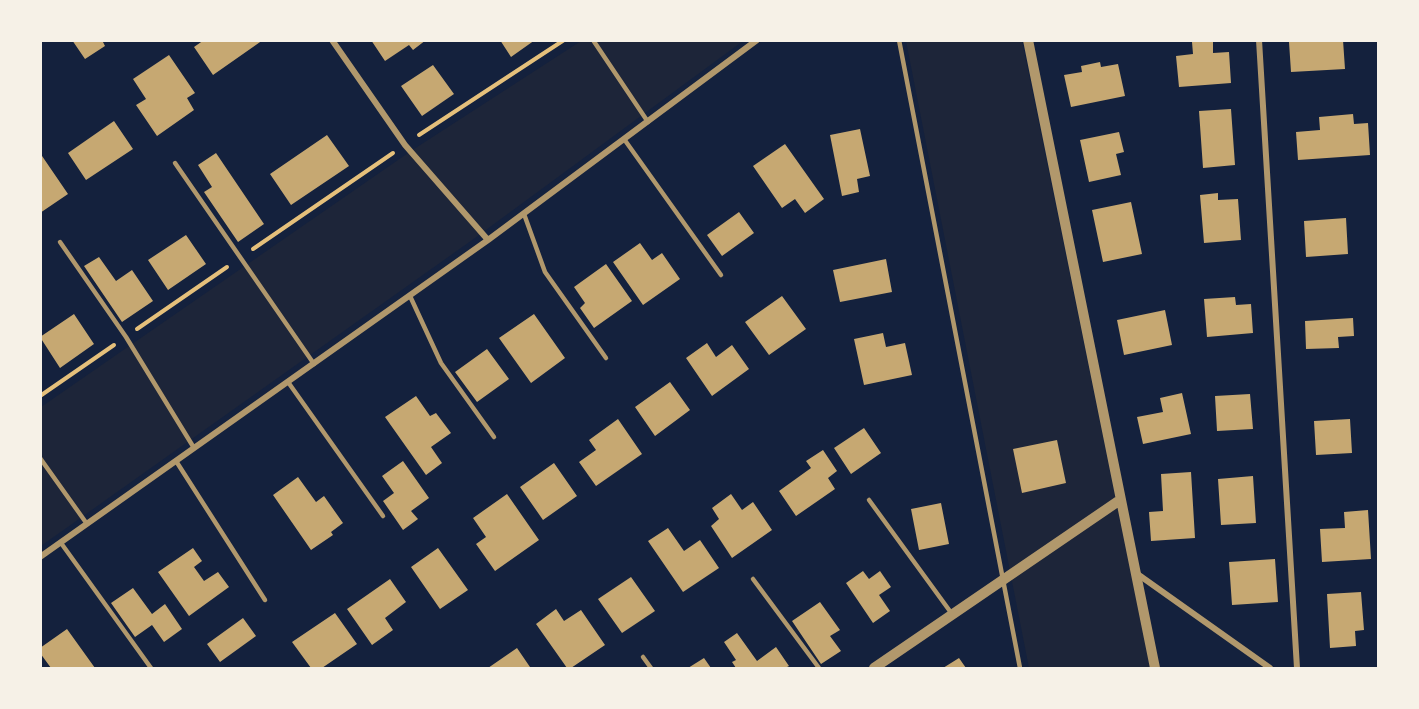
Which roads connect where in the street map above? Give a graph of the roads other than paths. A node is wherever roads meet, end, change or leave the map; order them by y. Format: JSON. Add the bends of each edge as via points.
{"nodes":[{"id":1,"x":332,"y":40,"type":"edge"},
{"id":2,"x":592,"y":40,"type":"edge"},
{"id":3,"x":757,"y":40,"type":"edge"},
{"id":4,"x":898,"y":40,"type":"edge"},
{"id":5,"x":1028,"y":40,"type":"edge"},
{"id":6,"x":1259,"y":40,"type":"edge"},
{"id":7,"x":648,"y":122,"type":"junction"},
{"id":8,"x":624,"y":139,"type":"junction"},
{"id":9,"x":175,"y":163,"type":"dead end"},
{"id":10,"x":524,"y":214,"type":"junction"},
{"id":11,"x":488,"y":240,"type":"junction"},
{"id":12,"x":60,"y":242,"type":"dead end"},
{"id":13,"x":721,"y":275,"type":"dead end"},
{"id":14,"x":410,"y":296,"type":"junction"},
{"id":15,"x":606,"y":358,"type":"dead end"},
{"id":16,"x":314,"y":364,"type":"junction"},
{"id":17,"x":288,"y":382,"type":"junction"},
{"id":18,"x":494,"y":437,"type":"dead end"},
{"id":19,"x":194,"y":448,"type":"junction"},
{"id":20,"x":40,"y":458,"type":"edge"},
{"id":21,"x":176,"y":461,"type":"junction"},
{"id":22,"x":869,"y":500,"type":"dead end"},
{"id":23,"x":1120,"y":500,"type":"junction"},
{"id":24,"x":383,"y":516,"type":"dead end"},
{"id":25,"x":87,"y":524,"type":"junction"},
{"id":26,"x":61,"y":543,"type":"junction"},
{"id":27,"x":40,"y":557,"type":"edge"},
{"id":28,"x":1135,"y":573,"type":"junction"},
{"id":29,"x":753,"y":579,"type":"dead end"},
{"id":30,"x":1003,"y":580,"type":"junction"},
{"id":31,"x":265,"y":600,"type":"dead end"},
{"id":32,"x":952,"y":615,"type":"junction"},
{"id":33,"x":643,"y":657,"type":"dead end"},
{"id":34,"x":151,"y":669,"type":"edge"},
{"id":35,"x":651,"y":669,"type":"edge"},
{"id":36,"x":819,"y":669,"type":"edge"},
{"id":37,"x":874,"y":669,"type":"edge"},
{"id":38,"x":1020,"y":669,"type":"edge"},
{"id":39,"x":1155,"y":669,"type":"edge"},
{"id":40,"x":1270,"y":669,"type":"edge"},
{"id":41,"x":1297,"y":669,"type":"edge"}],
"edges":[{"from":1,"to":11,"type":"street","via":[[405,145]]},
{"from":2,"to":7,"type":"lane"},
{"from":3,"to":7,"type":"street"},
{"from":4,"to":30,"type":"lane"},
{"from":5,"to":23,"type":"street"},
{"from":6,"to":41,"type":"street"},
{"from":7,"to":8,"type":"street"},
{"from":8,"to":10,"type":"street"},
{"from":8,"to":13,"type":"lane"},
{"from":9,"to":16,"type":"lane"},
{"from":10,"to":11,"type":"street"},
{"from":10,"to":15,"type":"lane","via":[[545,272]]},
{"from":11,"to":14,"type":"street"},
{"from":12,"to":19,"type":"lane","via":[[126,337]]},
{"from":14,"to":16,"type":"street"},
{"from":14,"to":18,"type":"lane","via":[[441,363]]},
{"from":16,"to":17,"type":"street"},
{"from":17,"to":19,"type":"street"},
{"from":17,"to":24,"type":"lane"},
{"from":19,"to":21,"type":"street"},
{"from":20,"to":25,"type":"lane"},
{"from":21,"to":25,"type":"street"},
{"from":21,"to":31,"type":"lane"},
{"from":22,"to":32,"type":"lane"},
{"from":23,"to":28,"type":"street"},
{"from":23,"to":30,"type":"street"},
{"from":25,"to":26,"type":"street"},
{"from":26,"to":27,"type":"street"},
{"from":26,"to":34,"type":"lane"},
{"from":28,"to":39,"type":"street"},
{"from":28,"to":40,"type":"street"},
{"from":29,"to":36,"type":"lane"},
{"from":30,"to":32,"type":"street"},
{"from":30,"to":38,"type":"lane"},
{"from":32,"to":37,"type":"street"},
{"from":33,"to":35,"type":"lane"}]}
